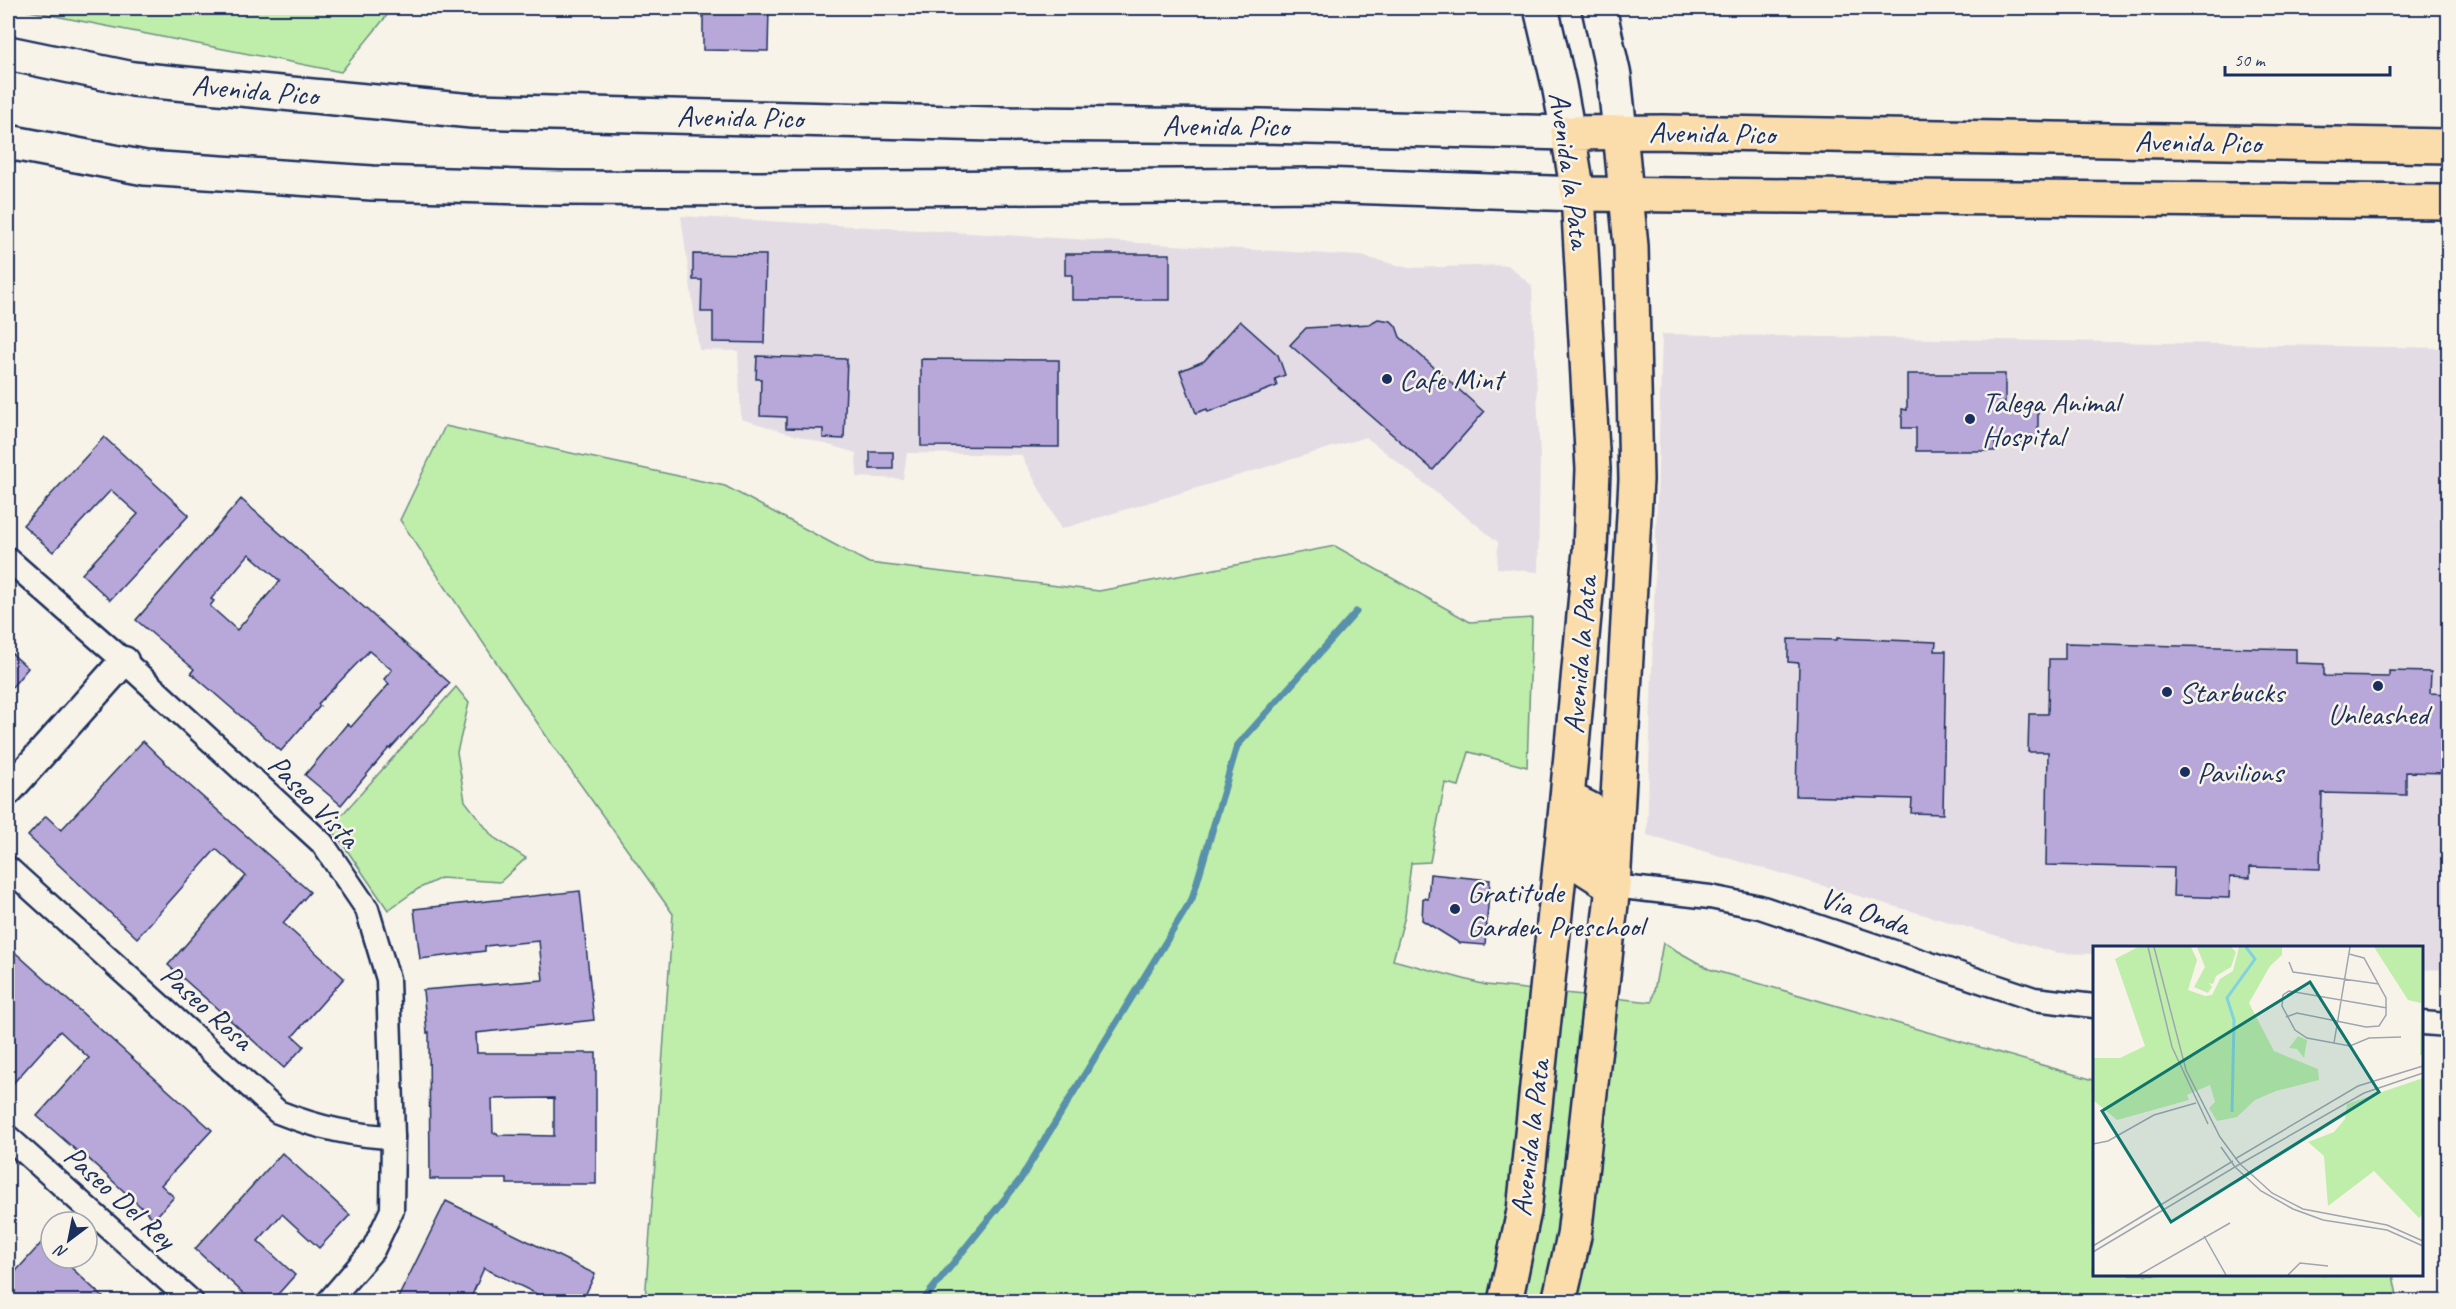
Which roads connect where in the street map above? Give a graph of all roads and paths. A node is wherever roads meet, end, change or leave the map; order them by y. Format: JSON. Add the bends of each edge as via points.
{"nodes":[{"id":1,"x":1541,"y":8,"type":"edge"},
{"id":2,"x":1599,"y":8,"type":"edge"},
{"id":3,"x":8,"y":53,"type":"edge"},
{"id":4,"x":1620,"y":132,"type":"junction"},
{"id":5,"x":1568,"y":133,"type":"junction"},
{"id":6,"x":8,"y":141,"type":"edge"},
{"id":7,"x":2448,"y":146,"type":"edge"},
{"id":8,"x":1578,"y":194,"type":"junction"},
{"id":9,"x":1626,"y":194,"type":"junction"},
{"id":10,"x":2448,"y":202,"type":"edge"},
{"id":11,"x":8,"y":559,"type":"edge"},
{"id":12,"x":124,"y":661,"type":"junction"},
{"id":13,"x":8,"y":790,"type":"edge"},
{"id":14,"x":1567,"y":798,"type":"junction"},
{"id":15,"x":8,"y":868,"type":"edge"},
{"id":16,"x":1613,"y":886,"type":"junction"},
{"id":17,"x":2093,"y":1006,"type":"edge"},
{"id":18,"x":2423,"y":1023,"type":"edge"},
{"id":19,"x":2448,"y":1024,"type":"edge"},
{"id":20,"x":8,"y":1137,"type":"edge"},
{"id":21,"x":393,"y":1137,"type":"junction"},
{"id":22,"x":192,"y":1302,"type":"edge"},
{"id":23,"x":328,"y":1302,"type":"edge"},
{"id":24,"x":1505,"y":1302,"type":"edge"},
{"id":25,"x":1559,"y":1302,"type":"edge"}],
"edges":[{"from":1,"to":5,"type":"main road","name":"Avenida la Pata"},
{"from":2,"to":4,"type":"main road","name":"Avenida la Pata","via":[[1614,76]]},
{"from":3,"to":5,"type":"main road","name":"Avenida Pico","via":[[133,79],[472,111]]},
{"from":4,"to":5,"type":"highway","name":"Avenida Pico"},
{"from":4,"to":7,"type":"highway","name":"Avenida Pico"},
{"from":4,"to":9,"type":"highway","name":"Avenida la Pata"},
{"from":5,"to":8,"type":"highway","name":"Avenida la Pata"},
{"from":6,"to":8,"type":"main road","name":"Avenida Pico","via":[[145,168],[384,183],[756,189],[1319,185]]},
{"from":8,"to":9,"type":"highway","name":"Avenida Pico"},
{"from":8,"to":14,"type":"highway","name":"Avenida la Pata","via":[[1593,469],[1590,550]]},
{"from":9,"to":10,"type":"highway","name":"Avenida Pico"},
{"from":9,"to":16,"type":"highway","name":"Avenida la Pata","via":[[1631,246],[1636,480]]},
{"from":11,"to":12,"type":"street","name":"Paseo Vista"},
{"from":12,"to":13,"type":"street"},
{"from":12,"to":21,"type":"street","name":"Paseo Vista","via":[[322,843],[367,909],[388,979]]},
{"from":14,"to":16,"type":"highway","via":[[1591,810],[1585,868]]},
{"from":14,"to":24,"type":"highway","name":"Avenida la Pata","via":[[1524,1211]]},
{"from":15,"to":21,"type":"street","name":"Paseo Rosa","via":[[278,1112],[314,1126],[363,1137]]},
{"from":16,"to":17,"type":"street","name":"Via Onda","via":[[1760,907],[2034,999]]},
{"from":16,"to":25,"type":"highway","name":"Avenida la Pata","via":[[1574,1236]]},
{"from":18,"to":19,"type":"street"},
{"from":20,"to":22,"type":"street","name":"Paseo Del Rey"},
{"from":21,"to":23,"type":"street","name":"Paseo Vista","via":[[392,1210],[373,1250]]}]}
